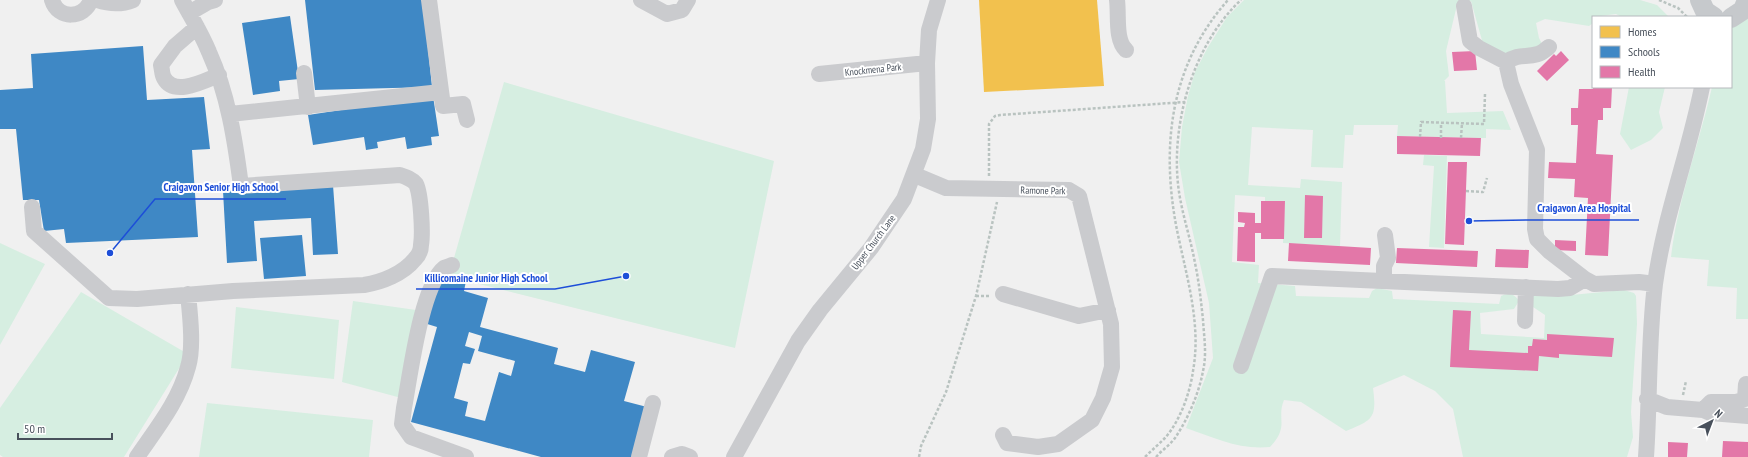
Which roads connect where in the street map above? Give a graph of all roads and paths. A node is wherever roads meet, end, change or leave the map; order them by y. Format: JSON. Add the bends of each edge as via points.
{"nodes":[{"id":1,"x":52,"y":0,"type":"edge"},
{"id":2,"x":91,"y":0,"type":"edge"},
{"id":3,"x":97,"y":0,"type":"edge"},
{"id":4,"x":133,"y":0,"type":"edge"},
{"id":5,"x":215,"y":0,"type":"edge"},
{"id":6,"x":429,"y":0,"type":"edge"},
{"id":7,"x":641,"y":0,"type":"edge"},
{"id":8,"x":688,"y":0,"type":"edge"},
{"id":9,"x":938,"y":0,"type":"edge"},
{"id":10,"x":1117,"y":0,"type":"edge"},
{"id":11,"x":1228,"y":0,"type":"edge"},
{"id":12,"x":1241,"y":0,"type":"edge"},
{"id":13,"x":1659,"y":0,"type":"edge"},
{"id":14,"x":1464,"y":6,"type":"dead end"},
{"id":15,"x":1701,"y":9,"type":"edge"},
{"id":16,"x":189,"y":13,"type":"edge"},
{"id":17,"x":1549,"y":48,"type":"dead end"},
{"id":18,"x":1126,"y":50,"type":"dead end"},
{"id":19,"x":1506,"y":62,"type":"junction"},
{"id":20,"x":927,"y":63,"type":"junction"},
{"id":21,"x":304,"y":73,"type":"dead end"},
{"id":22,"x":819,"y":74,"type":"dead end"},
{"id":23,"x":218,"y":75,"type":"junction"},
{"id":24,"x":1702,"y":88,"type":"edge"},
{"id":25,"x":441,"y":92,"type":"junction"},
{"id":26,"x":1485,"y":94,"type":"dead end"},
{"id":27,"x":1175,"y":102,"type":"junction"},
{"id":28,"x":1185,"y":102,"type":"junction"},
{"id":29,"x":308,"y":107,"type":"junction"},
{"id":30,"x":230,"y":114,"type":"junction"},
{"id":31,"x":467,"y":120,"type":"dead end"},
{"id":32,"x":1441,"y":123,"type":"junction"},
{"id":33,"x":1462,"y":123,"type":"junction"},
{"id":34,"x":1420,"y":137,"type":"dead end"},
{"id":35,"x":1441,"y":138,"type":"dead end"},
{"id":36,"x":1461,"y":138,"type":"dead end"},
{"id":37,"x":915,"y":175,"type":"junction"},
{"id":38,"x":1487,"y":178,"type":"dead end"},
{"id":39,"x":994,"y":190,"type":"junction"},
{"id":40,"x":1466,"y":191,"type":"dead end"},
{"id":41,"x":32,"y":207,"type":"dead end"},
{"id":42,"x":1385,"y":240,"type":"dead end"},
{"id":43,"x":452,"y":265,"type":"dead end"},
{"id":44,"x":1384,"y":274,"type":"junction"},
{"id":45,"x":1585,"y":279,"type":"junction"},
{"id":46,"x":1655,"y":284,"type":"junction"},
{"id":47,"x":1526,"y":287,"type":"junction"},
{"id":48,"x":188,"y":294,"type":"junction"},
{"id":49,"x":1003,"y":294,"type":"dead end"},
{"id":50,"x":1108,"y":310,"type":"junction"},
{"id":51,"x":1525,"y":321,"type":"dead end"},
{"id":52,"x":1241,"y":366,"type":"dead end"},
{"id":53,"x":1746,"y":384,"type":"dead end"},
{"id":54,"x":1647,"y":399,"type":"junction"},
{"id":55,"x":653,"y":403,"type":"dead end"},
{"id":56,"x":1703,"y":410,"type":"junction"},
{"id":57,"x":1748,"y":416,"type":"edge"},
{"id":58,"x":1003,"y":435,"type":"dead end"},
{"id":59,"x":137,"y":457,"type":"edge"},
{"id":60,"x":466,"y":457,"type":"edge"},
{"id":61,"x":639,"y":457,"type":"edge"},
{"id":62,"x":672,"y":457,"type":"edge"},
{"id":63,"x":690,"y":457,"type":"edge"},
{"id":64,"x":734,"y":457,"type":"edge"},
{"id":65,"x":919,"y":457,"type":"edge"},
{"id":66,"x":1145,"y":457,"type":"edge"},
{"id":67,"x":1156,"y":457,"type":"edge"},
{"id":68,"x":1646,"y":457,"type":"edge"}],
"edges":[{"from":1,"to":2,"type":"street","via":[[61,12],[73,15],[85,10]]},
{"from":3,"to":4,"type":"street","via":[[122,3]]},
{"from":5,"to":16,"type":"street"},
{"from":6,"to":25,"type":"street"},
{"from":7,"to":8,"type":"street","via":[[667,14],[682,10]]},
{"from":9,"to":20,"type":"street","name":"Upper Church Lane","via":[[929,30]]},
{"from":10,"to":18,"type":"street","via":[[1121,46]]},
{"from":11,"to":27,"type":"path","via":[[1214,15],[1194,49]]},
{"from":12,"to":28,"type":"path","via":[[1221,22],[1201,55],[1193,70]]},
{"from":13,"to":15,"type":"path","via":[[1678,8]]},
{"from":14,"to":19,"type":"street","via":[[1470,41]]},
{"from":16,"to":23,"type":"street","via":[[209,50]]},
{"from":16,"to":23,"type":"street","via":[[175,46],[161,65],[164,78],[172,86],[183,87]]},
{"from":17,"to":19,"type":"street","via":[[1538,54],[1522,55]]},
{"from":19,"to":45,"type":"street","via":[[1511,84],[1537,150],[1537,239]]},
{"from":20,"to":22,"type":"street","name":"Knockmena Park"},
{"from":20,"to":37,"type":"street","name":"Upper Church Lane","via":[[928,119]]},
{"from":21,"to":29,"type":"street"},
{"from":23,"to":30,"type":"street"},
{"from":24,"to":46,"type":"street","via":[[1667,221]]},
{"from":25,"to":29,"type":"street"},
{"from":25,"to":31,"type":"street","via":[[443,106],[463,104]]},
{"from":26,"to":33,"type":"path","via":[[1484,124]]},
{"from":27,"to":28,"type":"path"},
{"from":27,"to":39,"type":"path","via":[[996,116],[990,122],[988,130]]},
{"from":27,"to":66,"type":"path","via":[[1170,125],[1169,167],[1176,225],[1190,287],[1196,350],[1189,387],[1175,423]]},
{"from":28,"to":67,"type":"path","via":[[1178,139],[1177,165],[1180,196],[1199,284],[1206,351],[1203,372],[1190,409],[1175,438]]},
{"from":29,"to":30,"type":"street"},
{"from":30,"to":48,"type":"street","via":[[241,186],[400,175],[415,183],[418,189],[422,244],[415,260],[404,268],[378,282],[364,285]]},
{"from":32,"to":33,"type":"path"},
{"from":32,"to":34,"type":"path","via":[[1421,122]]},
{"from":32,"to":35,"type":"path"},
{"from":33,"to":36,"type":"path"},
{"from":37,"to":39,"type":"street","name":"Ramone Park","via":[[946,188]]},
{"from":37,"to":64,"type":"street","name":"Upper Church Lane","via":[[890,222],[798,341]]},
{"from":38,"to":40,"type":"path","via":[[1483,192]]},
{"from":39,"to":50,"type":"street","name":"Ramone Park","via":[[1068,190],[1079,196]]},
{"from":39,"to":65,"type":"path","via":[[976,296],[946,392],[921,446]]},
{"from":41,"to":48,"type":"street","via":[[34,231],[109,298],[137,299]]},
{"from":42,"to":44,"type":"street","via":[[1380,251]]},
{"from":43,"to":60,"type":"street","via":[[444,268],[437,277],[425,301],[402,424],[411,437]]},
{"from":44,"to":47,"type":"street"},
{"from":44,"to":52,"type":"street","via":[[1272,276]]},
{"from":45,"to":46,"type":"street","via":[[1594,284]]},
{"from":45,"to":47,"type":"street","via":[[1570,288]]},
{"from":46,"to":54,"type":"street"},
{"from":47,"to":51,"type":"street"},
{"from":48,"to":59,"type":"street","via":[[189,366],[180,392]]},
{"from":49,"to":50,"type":"street","via":[[1079,316]]},
{"from":50,"to":58,"type":"street","name":"Ramone Park","via":[[1111,324],[1112,367],[1103,398],[1092,420],[1058,444],[1038,447],[1007,443]]},
{"from":53,"to":56,"type":"street","via":[[1745,399],[1736,402],[1711,402]]},
{"from":54,"to":56,"type":"street","via":[[1667,407]]},
{"from":54,"to":68,"type":"street"},
{"from":55,"to":61,"type":"street"},
{"from":56,"to":57,"type":"street","via":[[1710,413]]},
{"from":62,"to":63,"type":"street","via":[[682,454]]}]}
